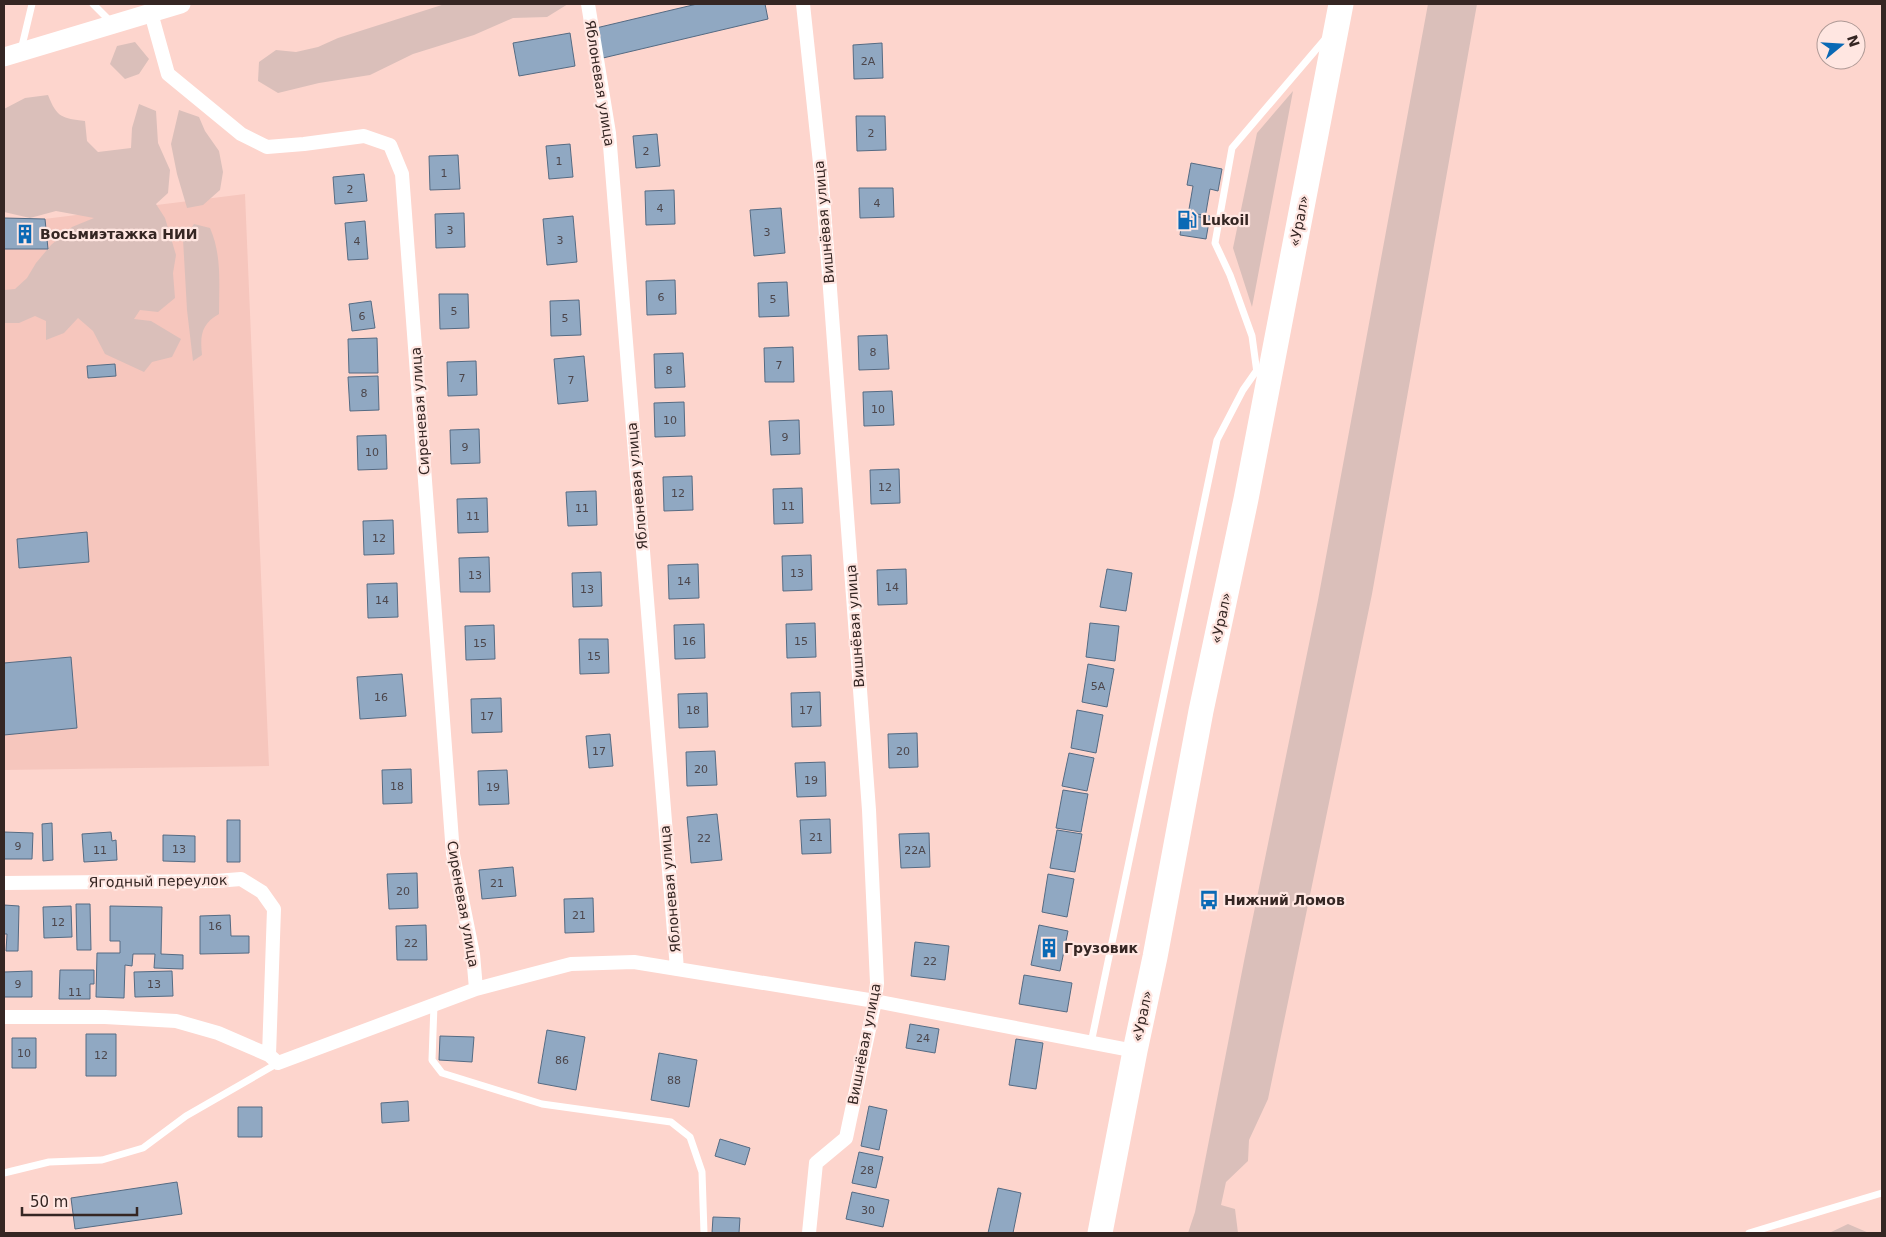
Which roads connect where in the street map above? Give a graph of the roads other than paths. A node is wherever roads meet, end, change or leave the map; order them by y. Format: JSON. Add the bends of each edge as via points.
{"nodes":[{"id":1,"x":32,"y":4,"type":"edge"},
{"id":2,"x":93,"y":4,"type":"edge"},
{"id":3,"x":181,"y":4,"type":"edge"},
{"id":4,"x":588,"y":4,"type":"edge"},
{"id":5,"x":803,"y":4,"type":"edge"},
{"id":6,"x":151,"y":13,"type":"junction"},
{"id":7,"x":1339,"y":14,"type":"edge"},
{"id":8,"x":113,"y":24,"type":"junction"},
{"id":9,"x":12,"y":54,"type":"edge"},
{"id":10,"x":1256,"y":370,"type":"junction"},
{"id":11,"x":1258,"y":388,"type":"dead end"},
{"id":12,"x":1258,"y":397,"type":"dead end"},
{"id":13,"x":1260,"y":425,"type":"junction"},
{"id":14,"x":4,"y":883,"type":"edge"},
{"id":15,"x":677,"y":969,"type":"junction"},
{"id":16,"x":476,"y":989,"type":"junction"},
{"id":17,"x":875,"y":1001,"type":"junction"},
{"id":18,"x":434,"y":1005,"type":"junction"},
{"id":19,"x":4,"y":1018,"type":"edge"},
{"id":20,"x":1091,"y":1043,"type":"junction"},
{"id":21,"x":1135,"y":1052,"type":"junction"},
{"id":22,"x":273,"y":1059,"type":"junction"},
{"id":23,"x":4,"y":1172,"type":"edge"},
{"id":24,"x":1882,"y":1193,"type":"edge"},
{"id":25,"x":704,"y":1233,"type":"edge"},
{"id":26,"x":809,"y":1233,"type":"edge"},
{"id":27,"x":1100,"y":1233,"type":"edge"},
{"id":28,"x":1749,"y":1233,"type":"edge"}],
"edges":[{"from":1,"to":9,"type":"lane"},
{"from":2,"to":8,"type":"lane"},
{"from":3,"to":6,"type":"street"},
{"from":4,"to":15,"type":"street","name":"Яблоневая улица","via":[[608,133]]},
{"from":5,"to":17,"type":"street","name":"Вишнёвая улица","via":[[822,182],[869,810],[877,983]]},
{"from":6,"to":8,"type":"street"},
{"from":6,"to":16,"type":"street","name":"Сиреневая улица","via":[[168,74],[241,134],[267,146],[364,136],[390,145],[402,174],[453,854],[473,954]]},
{"from":7,"to":10,"type":"lane","via":[[1232,148],[1214,243],[1230,275],[1252,336]]},
{"from":7,"to":13,"type":"highway","name":"«Урал»"},
{"from":8,"to":9,"type":"street"},
{"from":10,"to":11,"type":"lane"},
{"from":10,"to":20,"type":"lane","via":[[1217,440]]},
{"from":12,"to":13,"type":"lane"},
{"from":13,"to":21,"type":"highway","name":"«Урал»"},
{"from":14,"to":22,"type":"street","name":"Ягодный переулок","via":[[241,879],[262,892],[274,909]]},
{"from":15,"to":16,"type":"street","via":[[634,962],[572,964]]},
{"from":15,"to":17,"type":"street"},
{"from":16,"to":18,"type":"street"},
{"from":17,"to":20,"type":"street"},
{"from":17,"to":26,"type":"street","name":"Вишнёвая улица","via":[[846,1138],[816,1163]]},
{"from":18,"to":22,"type":"street"},
{"from":18,"to":25,"type":"lane","via":[[432,1060],[442,1073],[542,1104],[671,1122],[690,1137],[702,1172]]},
{"from":19,"to":22,"type":"street","via":[[105,1017],[176,1021],[218,1033]]},
{"from":20,"to":21,"type":"street"},
{"from":21,"to":27,"type":"highway","name":"«Урал»"},
{"from":22,"to":23,"type":"lane","via":[[143,1148],[102,1160],[48,1162]]},
{"from":24,"to":28,"type":"lane"}]}
